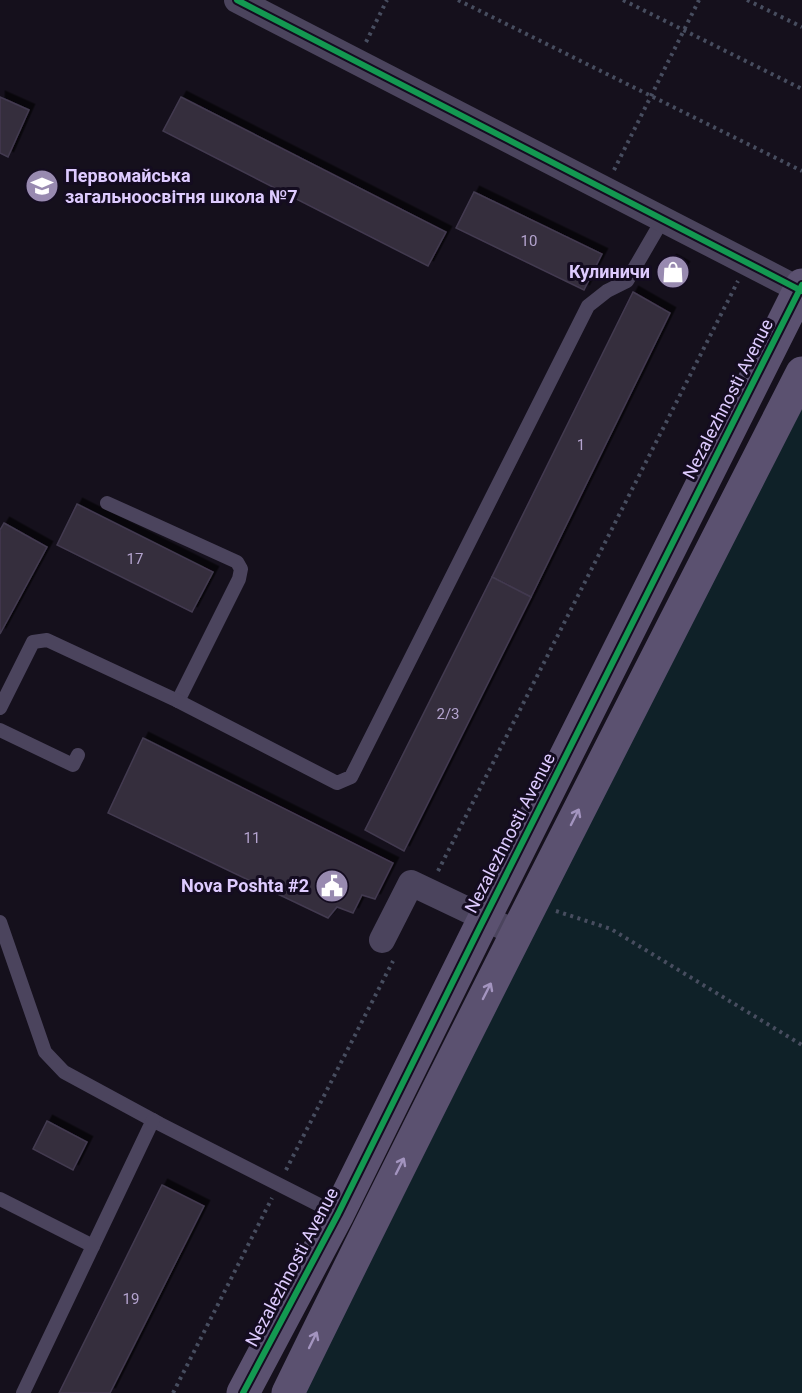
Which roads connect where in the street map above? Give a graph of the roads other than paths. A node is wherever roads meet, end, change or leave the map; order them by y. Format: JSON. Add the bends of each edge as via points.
{"nodes":[{"id":1,"x":237,"y":0,"type":"edge"},
{"id":2,"x":663,"y":219,"type":"junction"},
{"id":3,"x":801,"y":289,"type":"edge"},
{"id":4,"x":802,"y":374,"type":"edge"},
{"id":5,"x":106,"y":502,"type":"dead end"},
{"id":6,"x":178,"y":701,"type":"junction"},
{"id":7,"x":0,"y":708,"type":"edge"},
{"id":8,"x":0,"y":730,"type":"edge"},
{"id":9,"x":78,"y":755,"type":"dead end"},
{"id":10,"x":484,"y":918,"type":"junction"},
{"id":11,"x":0,"y":922,"type":"edge"},
{"id":12,"x":516,"y":933,"type":"junction"},
{"id":13,"x":389,"y":947,"type":"road end"},
{"id":14,"x":153,"y":1120,"type":"junction"},
{"id":15,"x":0,"y":1198,"type":"edge"},
{"id":16,"x":353,"y":1220,"type":"junction"},
{"id":17,"x":93,"y":1246,"type":"junction"},
{"id":18,"x":23,"y":1393,"type":"edge"},
{"id":19,"x":243,"y":1393,"type":"edge"},
{"id":20,"x":288,"y":1393,"type":"edge"}],
"edges":[{"from":1,"to":2,"type":"street"},
{"from":2,"to":3,"type":"street"},
{"from":2,"to":6,"type":"lane","via":[[627,281],[588,306],[351,777],[337,783]]},
{"from":3,"to":10,"type":"street","name":"Nezalezhnosti Avenue"},
{"from":12,"to":4,"type":"street","name":"Nezalezhnosti Avenue","one_way":true},
{"from":5,"to":6,"type":"lane","via":[[237,562],[241,569]]},
{"from":6,"to":7,"type":"lane","via":[[47,640],[33,642]]},
{"from":8,"to":9,"type":"lane","via":[[74,765]]},
{"from":10,"to":12,"type":"street"},
{"from":10,"to":13,"type":"street","via":[[411,883]]},
{"from":10,"to":16,"type":"street","name":"Nezalezhnosti Avenue"},
{"from":11,"to":14,"type":"lane","via":[[45,1052],[64,1072]]},
{"from":16,"to":12,"type":"street","name":"Nezalezhnosti Avenue","one_way":true},
{"from":14,"to":16,"type":"lane"},
{"from":14,"to":17,"type":"lane"},
{"from":15,"to":17,"type":"lane"},
{"from":16,"to":19,"type":"street","name":"Nezalezhnosti Avenue"},
{"from":20,"to":16,"type":"street","name":"Nezalezhnosti Avenue","one_way":true},
{"from":17,"to":18,"type":"lane"}]}
